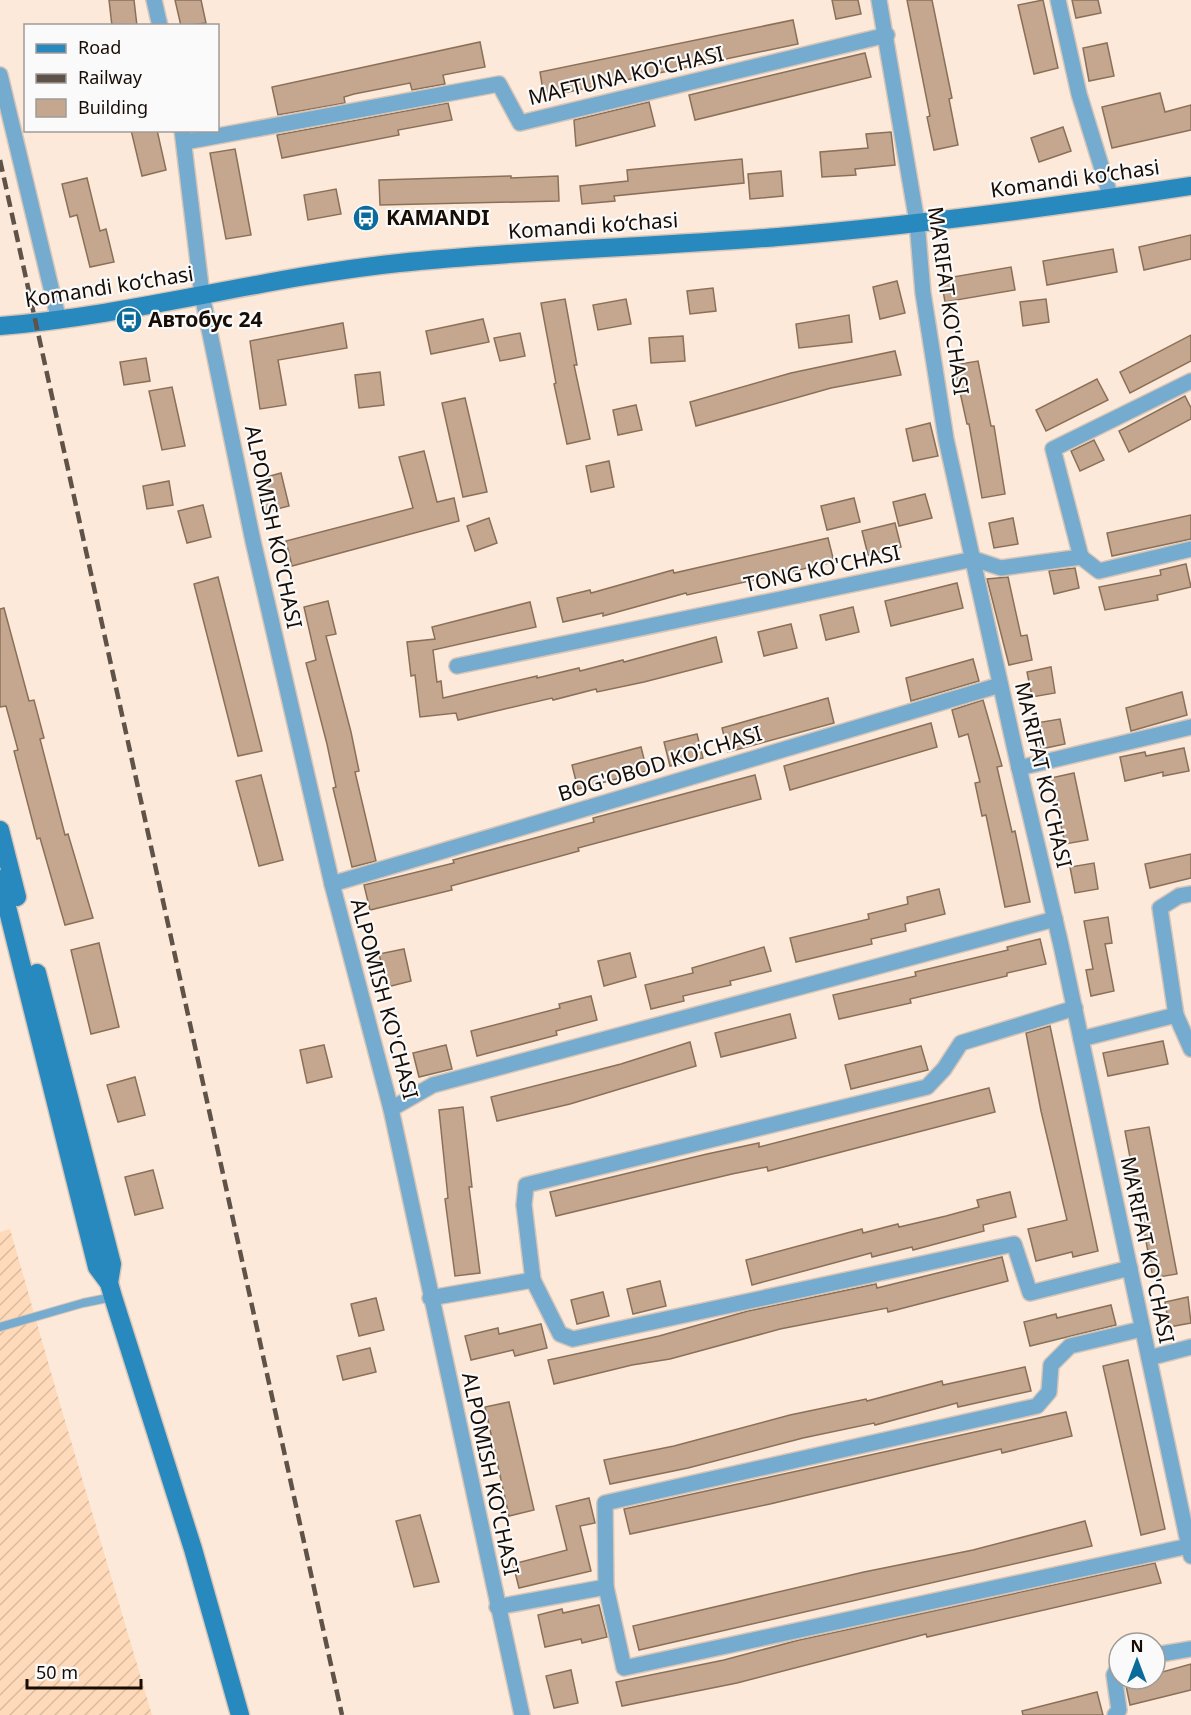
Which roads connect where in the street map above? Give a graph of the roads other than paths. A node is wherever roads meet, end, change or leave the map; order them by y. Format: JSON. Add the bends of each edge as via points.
{"nodes":[{"id":1,"x":154,"y":0,"type":"edge"},
{"id":2,"x":879,"y":0,"type":"edge"},
{"id":3,"x":1058,"y":0,"type":"edge"},
{"id":4,"x":160,"y":24,"type":"edge"},
{"id":5,"x":887,"y":35,"type":"junction"},
{"id":6,"x":0,"y":75,"type":"edge"},
{"id":7,"x":219,"y":130,"type":"edge"},
{"id":8,"x":207,"y":132,"type":"edge"},
{"id":9,"x":183,"y":136,"type":"edge"},
{"id":10,"x":1191,"y":186,"type":"edge"},
{"id":11,"x":1111,"y":198,"type":"junction"},
{"id":12,"x":917,"y":222,"type":"junction"},
{"id":13,"x":202,"y":295,"type":"junction"},
{"id":14,"x":59,"y":321,"type":"junction"},
{"id":15,"x":0,"y":326,"type":"edge"},
{"id":16,"x":1191,"y":381,"type":"edge"},
{"id":17,"x":1191,"y":549,"type":"edge"},
{"id":18,"x":1082,"y":557,"type":"junction"},
{"id":19,"x":974,"y":560,"type":"junction"},
{"id":20,"x":457,"y":666,"type":"dead end"},
{"id":21,"x":1000,"y":685,"type":"junction"},
{"id":22,"x":1191,"y":727,"type":"edge"},
{"id":23,"x":1018,"y":768,"type":"junction"},
{"id":24,"x":0,"y":830,"type":"edge"},
{"id":25,"x":0,"y":879,"type":"edge"},
{"id":26,"x":332,"y":884,"type":"junction"},
{"id":27,"x":1191,"y":894,"type":"edge"},
{"id":28,"x":1055,"y":919,"type":"junction"},
{"id":29,"x":1075,"y":1008,"type":"junction"},
{"id":30,"x":1176,"y":1015,"type":"junction"},
{"id":31,"x":1081,"y":1039,"type":"junction"},
{"id":32,"x":1191,"y":1049,"type":"edge"},
{"id":33,"x":391,"y":1109,"type":"junction"},
{"id":34,"x":1130,"y":1268,"type":"junction"},
{"id":35,"x":532,"y":1280,"type":"junction"},
{"id":36,"x":111,"y":1290,"type":"junction"},
{"id":37,"x":430,"y":1298,"type":"junction"},
{"id":38,"x":0,"y":1327,"type":"edge"},
{"id":39,"x":1142,"y":1329,"type":"junction"},
{"id":40,"x":1191,"y":1347,"type":"edge"},
{"id":41,"x":1149,"y":1358,"type":"junction"},
{"id":42,"x":1190,"y":1551,"type":"edge"},
{"id":43,"x":606,"y":1587,"type":"junction"},
{"id":44,"x":497,"y":1607,"type":"junction"},
{"id":45,"x":1191,"y":1648,"type":"edge"},
{"id":46,"x":1167,"y":1653,"type":"edge"},
{"id":47,"x":1116,"y":1691,"type":"edge"},
{"id":48,"x":240,"y":1715,"type":"edge"},
{"id":49,"x":522,"y":1715,"type":"edge"},
{"id":50,"x":1115,"y":1715,"type":"edge"}],
"edges":[{"from":1,"to":4,"type":"street"},
{"from":2,"to":5,"type":"street","name":"MA'RIFAT KO'CHASI"},
{"from":3,"to":11,"type":"street","via":[[1079,94]]},
{"from":5,"to":7,"type":"street","name":"MAFTUNA KO'CHASI","via":[[520,123],[499,84]]},
{"from":5,"to":12,"type":"street","name":"MA'RIFAT KO'CHASI"},
{"from":6,"to":14,"type":"street"},
{"from":8,"to":9,"type":"street","name":"MAFTUNA KO'CHASI"},
{"from":9,"to":13,"type":"street","name":"ALPOMISH KO'CHASI"},
{"from":10,"to":11,"type":"main road","name":"Komandi ko‘chasi"},
{"from":11,"to":12,"type":"main road","name":"Komandi ko‘chasi"},
{"from":12,"to":13,"type":"main road","name":"Komandi ko‘chasi","via":[[777,237],[402,263],[339,270]]},
{"from":12,"to":19,"type":"street","name":"MA'RIFAT KO'CHASI","via":[[923,293],[946,438]]},
{"from":13,"to":14,"type":"main road","name":"Komandi ko‘chasi"},
{"from":13,"to":26,"type":"street","name":"ALPOMISH KO'CHASI","via":[[253,541]]},
{"from":14,"to":15,"type":"main road","name":"Komandi ko‘chasi"},
{"from":16,"to":18,"type":"street","via":[[1053,449]]},
{"from":17,"to":18,"type":"street","via":[[1099,571]]},
{"from":18,"to":19,"type":"street","name":"TONG KO'CHASI","via":[[1001,568]]},
{"from":19,"to":20,"type":"street","name":"TONG KO'CHASI"},
{"from":19,"to":21,"type":"street","name":"MA'RIFAT KO'CHASI"},
{"from":21,"to":23,"type":"street","name":"MA'RIFAT KO'CHASI"},
{"from":21,"to":26,"type":"street","name":"BOG'OBOD KO'CHASI"},
{"from":22,"to":23,"type":"street"},
{"from":23,"to":28,"type":"street","name":"MA'RIFAT KO'CHASI"},
{"from":24,"to":36,"type":"main road","via":[[112,1264]]},
{"from":25,"to":36,"type":"main road","via":[[98,1267]]},
{"from":26,"to":33,"type":"street","name":"ALPOMISH KO'CHASI"},
{"from":27,"to":30,"type":"street","via":[[1179,896],[1160,908]]},
{"from":28,"to":29,"type":"street","name":"MA'RIFAT KO'CHASI"},
{"from":28,"to":33,"type":"street","via":[[433,1085]]},
{"from":29,"to":31,"type":"street","name":"MA'RIFAT KO'CHASI"},
{"from":29,"to":35,"type":"street","via":[[961,1043],[927,1087],[526,1185],[524,1205]]},
{"from":30,"to":31,"type":"street"},
{"from":30,"to":32,"type":"street"},
{"from":31,"to":34,"type":"street","name":"MA'RIFAT KO'CHASI"},
{"from":33,"to":37,"type":"street","name":"ALPOMISH KO'CHASI"},
{"from":34,"to":35,"type":"street","via":[[1030,1293],[1014,1244],[573,1339],[560,1334]]},
{"from":34,"to":39,"type":"street","name":"MA'RIFAT KO'CHASI"},
{"from":35,"to":37,"type":"street"},
{"from":36,"to":38,"type":"lane","via":[[82,1303]]},
{"from":36,"to":48,"type":"main road","via":[[193,1549]]},
{"from":37,"to":44,"type":"street","name":"ALPOMISH KO'CHASI"},
{"from":39,"to":41,"type":"street","name":"MA'RIFAT KO'CHASI"},
{"from":39,"to":43,"type":"street","via":[[1071,1346],[1051,1365],[1049,1392],[1037,1406],[605,1503]]},
{"from":40,"to":41,"type":"street"},
{"from":41,"to":42,"type":"street","name":"MA'RIFAT KO'CHASI"},
{"from":42,"to":43,"type":"street","via":[[624,1668]]},
{"from":43,"to":44,"type":"street"},
{"from":44,"to":49,"type":"street","name":"ALPOMISH KO'CHASI"},
{"from":45,"to":46,"type":"street"},
{"from":47,"to":50,"type":"street","via":[[1119,1710]]}]}
